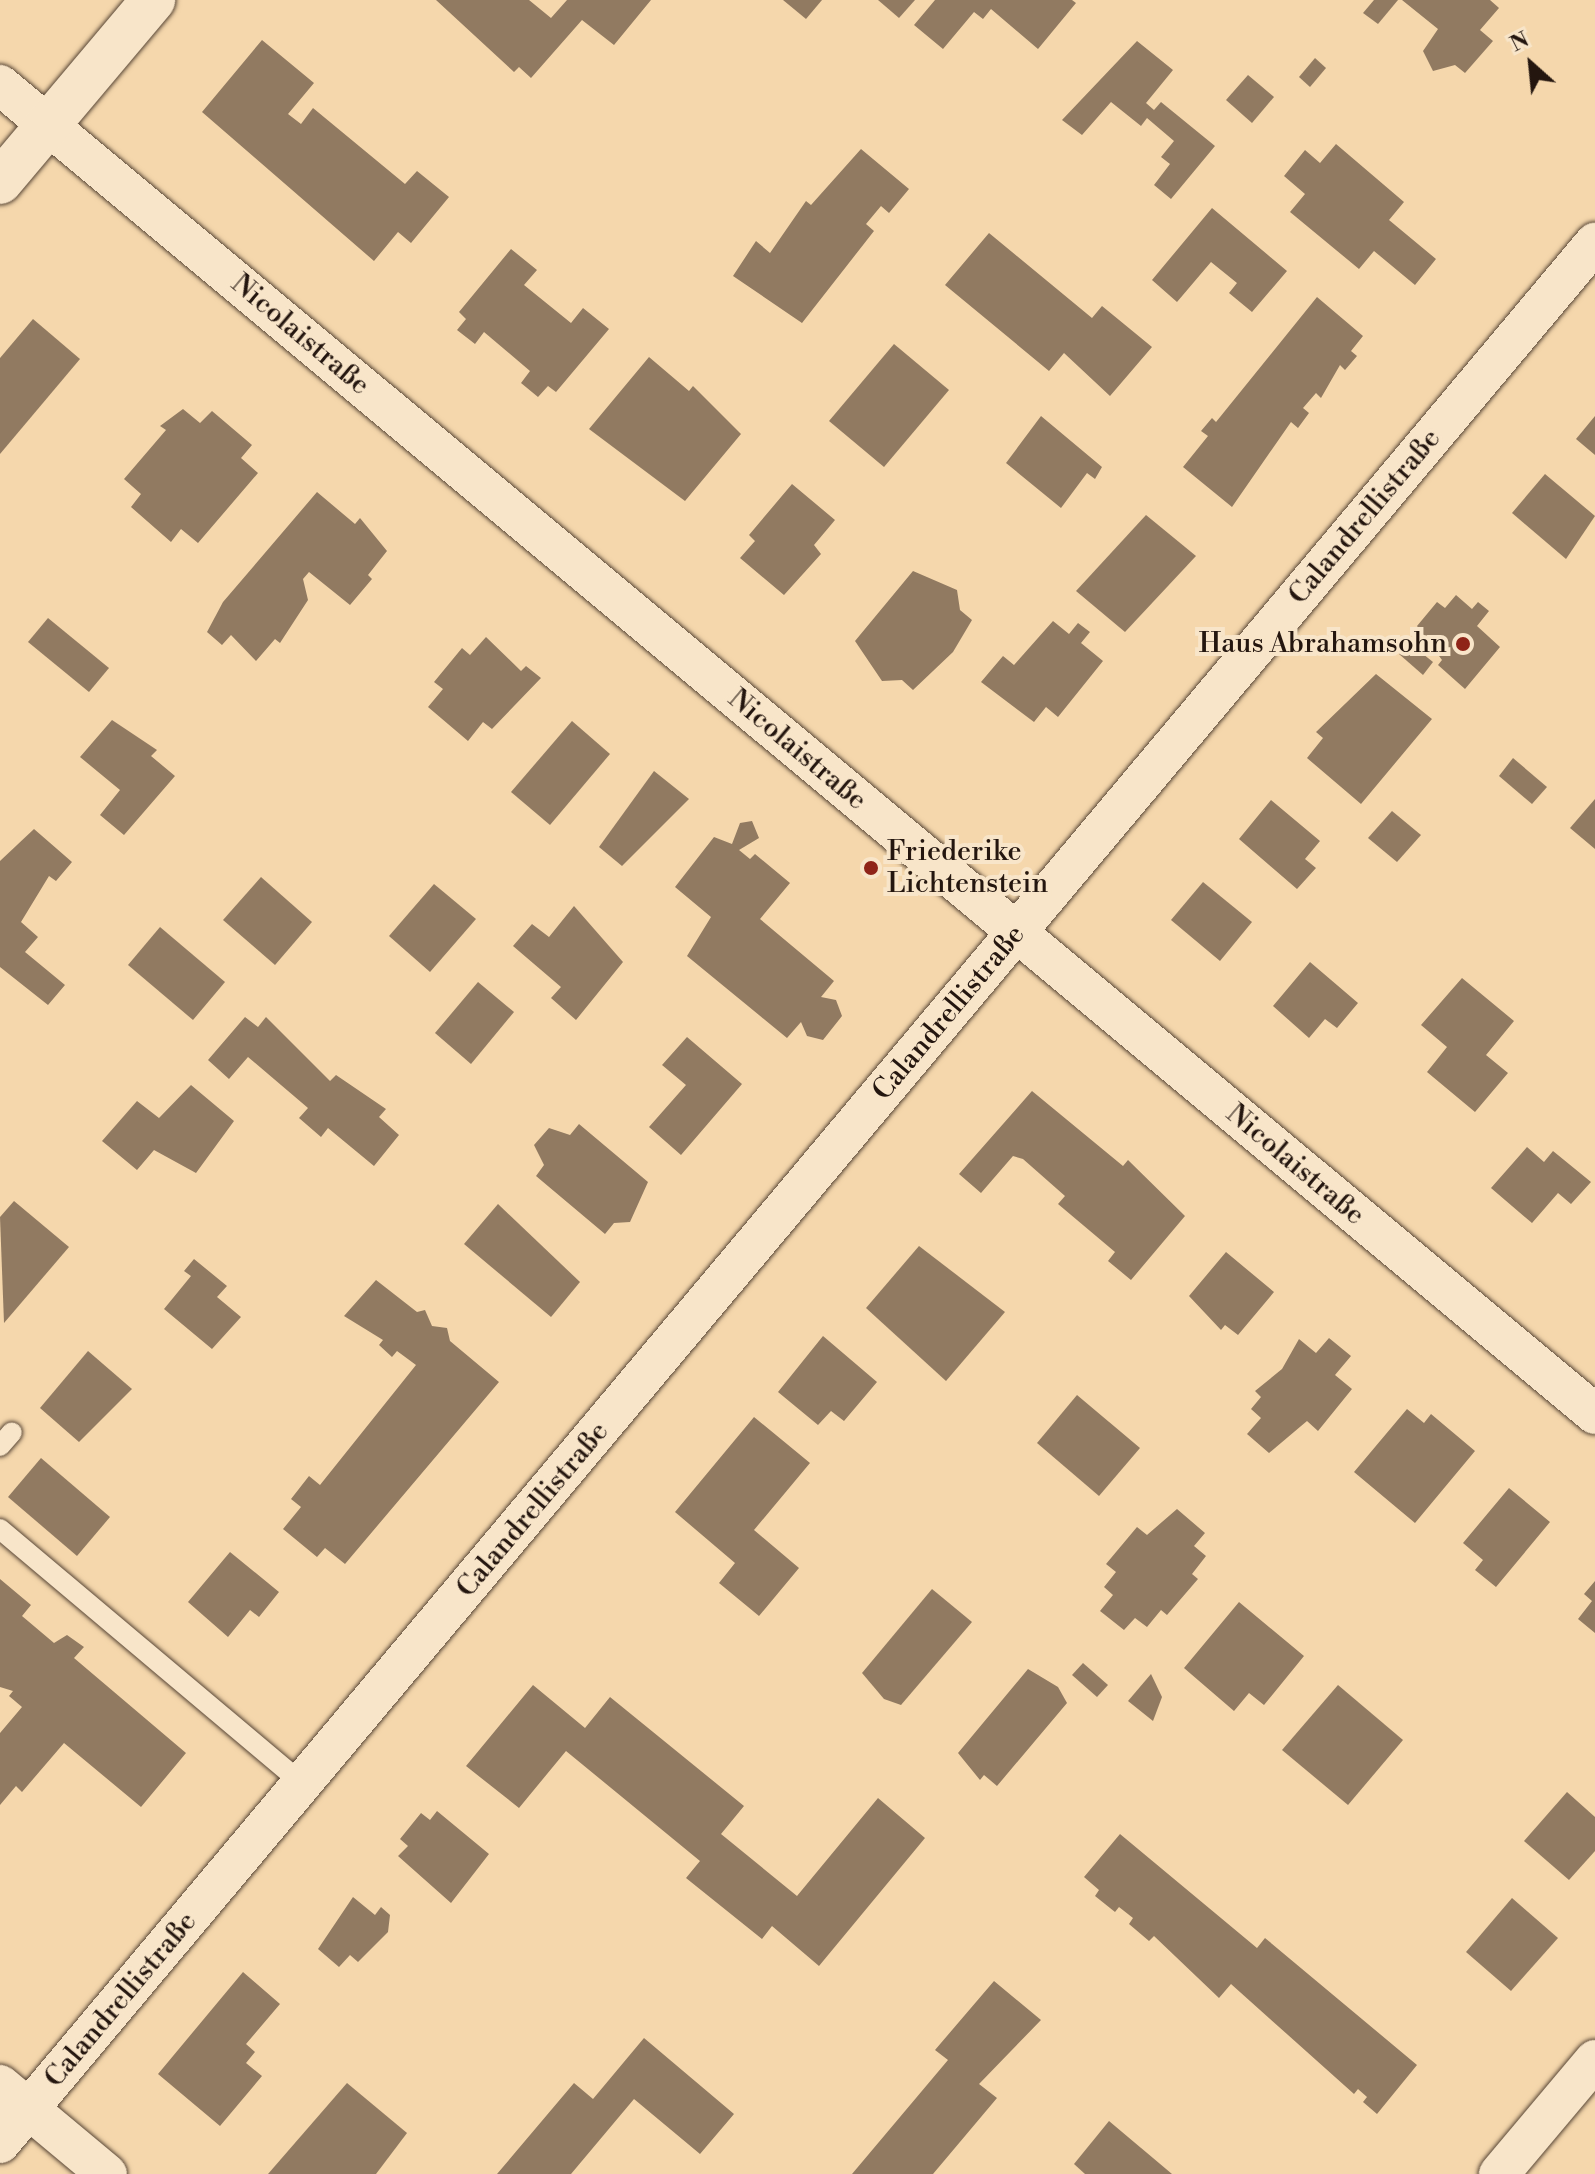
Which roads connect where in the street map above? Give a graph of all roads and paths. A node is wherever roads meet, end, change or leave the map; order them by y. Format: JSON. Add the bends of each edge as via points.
{"nodes":[{"id":1,"x":153,"y":0,"type":"edge"},
{"id":2,"x":0,"y":85,"type":"edge"},
{"id":3,"x":48,"y":125,"type":"junction"},
{"id":4,"x":0,"y":182,"type":"edge"},
{"id":5,"x":1595,"y":243,"type":"edge"},
{"id":6,"x":1016,"y":933,"type":"junction"},
{"id":7,"x":1595,"y":1414,"type":"edge"},
{"id":8,"x":0,"y":1529,"type":"edge"},
{"id":9,"x":303,"y":1784,"type":"junction"},
{"id":10,"x":1595,"y":2060,"type":"edge"},
{"id":11,"x":15,"y":2097,"type":"edge"},
{"id":12,"x":0,"y":2143,"type":"edge"},
{"id":13,"x":107,"y":2174,"type":"edge"},
{"id":14,"x":1499,"y":2174,"type":"edge"}],
"edges":[{"from":1,"to":3,"type":"street"},
{"from":2,"to":3,"type":"street","name":"Nicolaistraße"},
{"from":3,"to":4,"type":"street"},
{"from":3,"to":6,"type":"street","name":"Nicolaistraße"},
{"from":5,"to":6,"type":"street","name":"Calandrellistraße"},
{"from":6,"to":7,"type":"street","name":"Nicolaistraße"},
{"from":6,"to":9,"type":"street","name":"Calandrellistraße"},
{"from":8,"to":9,"type":"lane"},
{"from":9,"to":11,"type":"street","name":"Calandrellistraße"},
{"from":10,"to":14,"type":"street"},
{"from":11,"to":12,"type":"street","name":"Calandrellistraße"},
{"from":11,"to":13,"type":"street"}]}
